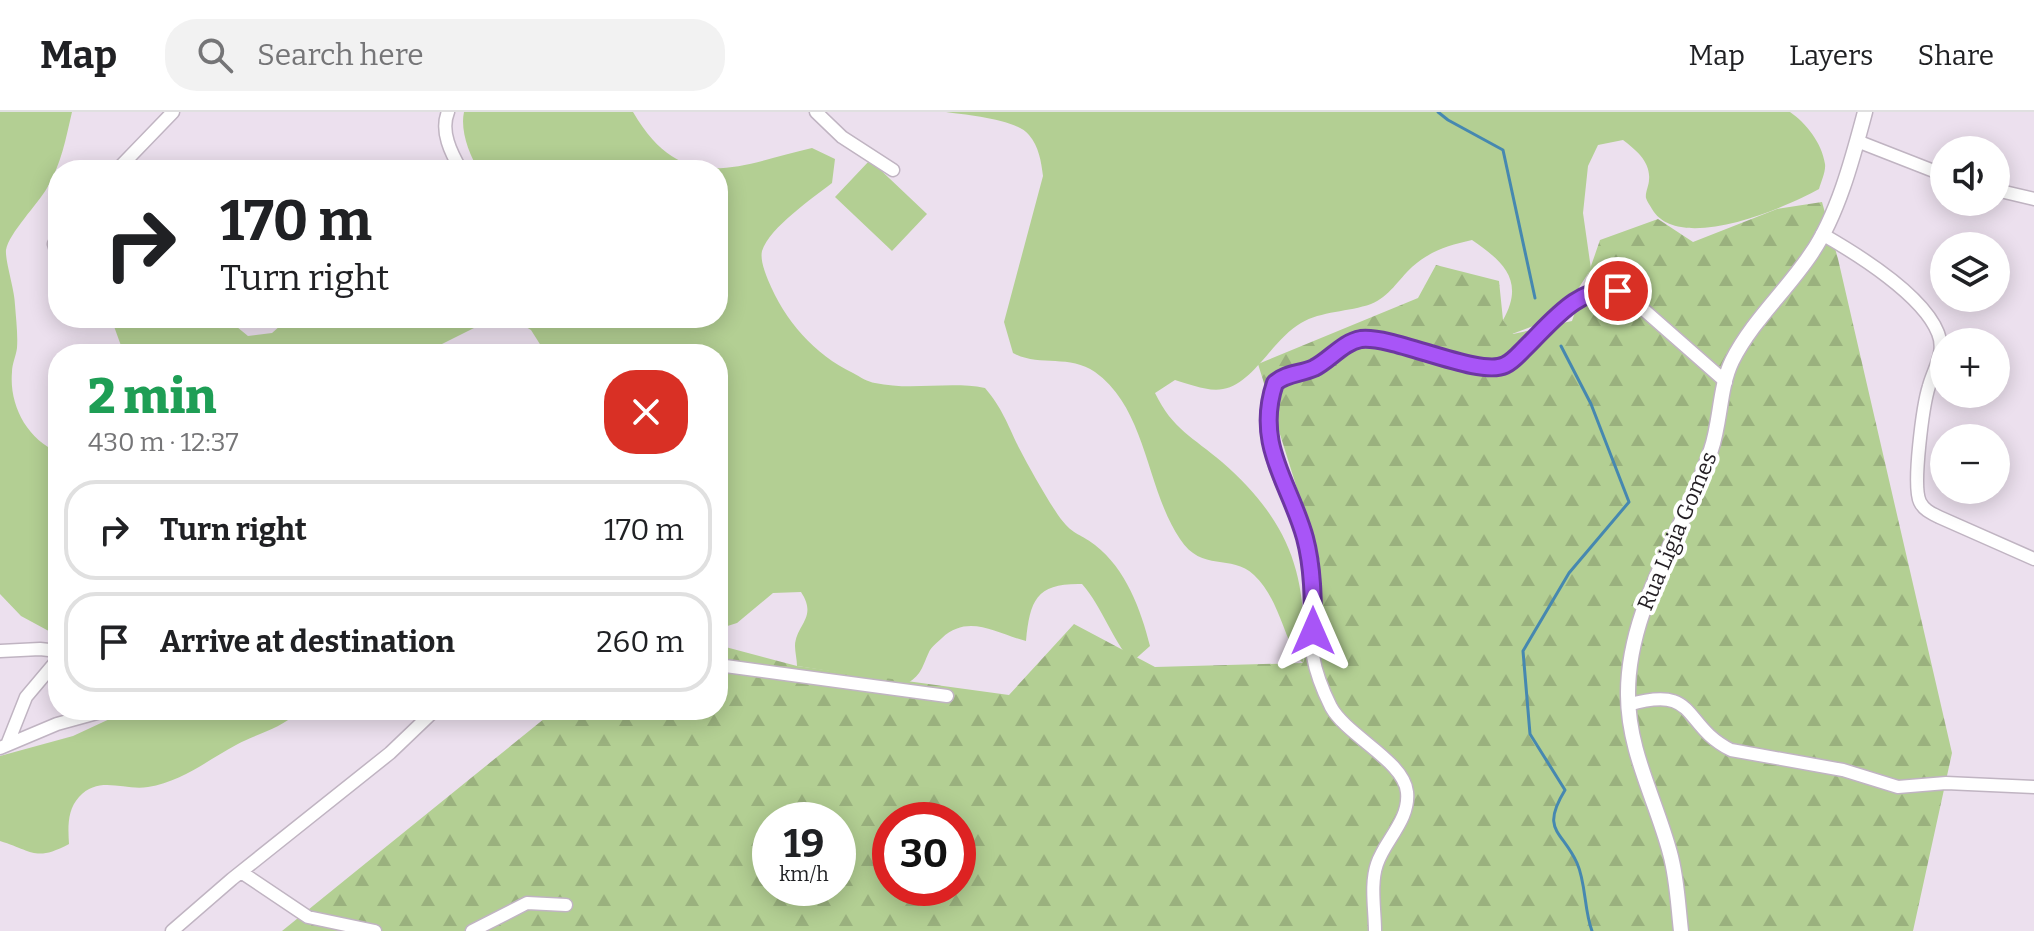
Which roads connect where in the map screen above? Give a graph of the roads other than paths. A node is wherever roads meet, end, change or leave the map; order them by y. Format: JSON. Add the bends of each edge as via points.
{"nodes":[{"id":1,"x":173,"y":112,"type":"edge"},
{"id":2,"x":448,"y":112,"type":"edge"},
{"id":3,"x":816,"y":112,"type":"edge"},
{"id":4,"x":1865,"y":112,"type":"edge"},
{"id":5,"x":1857,"y":141,"type":"junction"},
{"id":6,"x":127,"y":160,"type":"edge"},
{"id":7,"x":457,"y":160,"type":"edge"},
{"id":8,"x":893,"y":170,"type":"dead end"},
{"id":9,"x":1930,"y":170,"type":"edge"},
{"id":10,"x":2010,"y":193,"type":"edge"},
{"id":11,"x":2034,"y":199,"type":"edge"},
{"id":12,"x":1822,"y":234,"type":"junction"},
{"id":13,"x":1726,"y":382,"type":"junction"},
{"id":14,"x":2034,"y":559,"type":"edge"},
{"id":15,"x":48,"y":650,"type":"edge"},
{"id":16,"x":0,"y":651,"type":"edge"},
{"id":17,"x":728,"y":666,"type":"edge"},
{"id":18,"x":48,"y":671,"type":"edge"},
{"id":19,"x":947,"y":696,"type":"dead end"},
{"id":20,"x":1628,"y":705,"type":"junction"},
{"id":21,"x":72,"y":720,"type":"edge"},
{"id":22,"x":425,"y":720,"type":"edge"},
{"id":23,"x":3,"y":746,"type":"edge"},
{"id":24,"x":2034,"y":787,"type":"edge"},
{"id":25,"x":241,"y":872,"type":"junction"},
{"id":26,"x":566,"y":905,"type":"dead end"},
{"id":27,"x":175,"y":930,"type":"edge"},
{"id":28,"x":375,"y":931,"type":"edge"},
{"id":29,"x":472,"y":931,"type":"edge"},
{"id":30,"x":1375,"y":931,"type":"edge"},
{"id":31,"x":1681,"y":931,"type":"edge"}],
"edges":[{"from":1,"to":6,"type":"street"},
{"from":2,"to":7,"type":"street","via":[[444,125]]},
{"from":3,"to":8,"type":"street","via":[[842,137]]},
{"from":4,"to":5,"type":"street","name":"Rua Ligia Gomes"},
{"from":5,"to":9,"type":"street"},
{"from":5,"to":12,"type":"street","name":"Rua Ligia Gomes"},
{"from":10,"to":11,"type":"street"},
{"from":12,"to":13,"type":"street","name":"Rua Ligia Gomes","via":[[1751,332]]},
{"from":12,"to":14,"type":"street","via":[[1892,281],[1938,331],[1941,354],[1927,391],[1918,469],[1920,503],[1939,517]]},
{"from":13,"to":20,"type":"street","name":"Rua Ligia Gomes","via":[[1712,447],[1636,630]]},
{"from":13,"to":30,"type":"street","via":[[1635,302],[1603,288],[1575,301],[1498,367],[1369,339],[1349,343],[1318,366],[1275,383],[1271,448],[1306,543],[1312,654],[1319,681],[1333,711],[1393,767],[1407,791],[1404,815],[1377,864]]},
{"from":15,"to":16,"type":"street"},
{"from":17,"to":19,"type":"street"},
{"from":18,"to":23,"type":"street","via":[[26,697]]},
{"from":20,"to":24,"type":"street","via":[[1671,699],[1731,750],[1843,770],[1898,787]]},
{"from":20,"to":31,"type":"street","name":"Rua Ligia Gomes","via":[[1636,752],[1671,854]]},
{"from":21,"to":23,"type":"street"},
{"from":22,"to":25,"type":"street"},
{"from":25,"to":27,"type":"street"},
{"from":25,"to":28,"type":"street","via":[[308,917]]},
{"from":26,"to":29,"type":"street","via":[[527,903]]}]}
